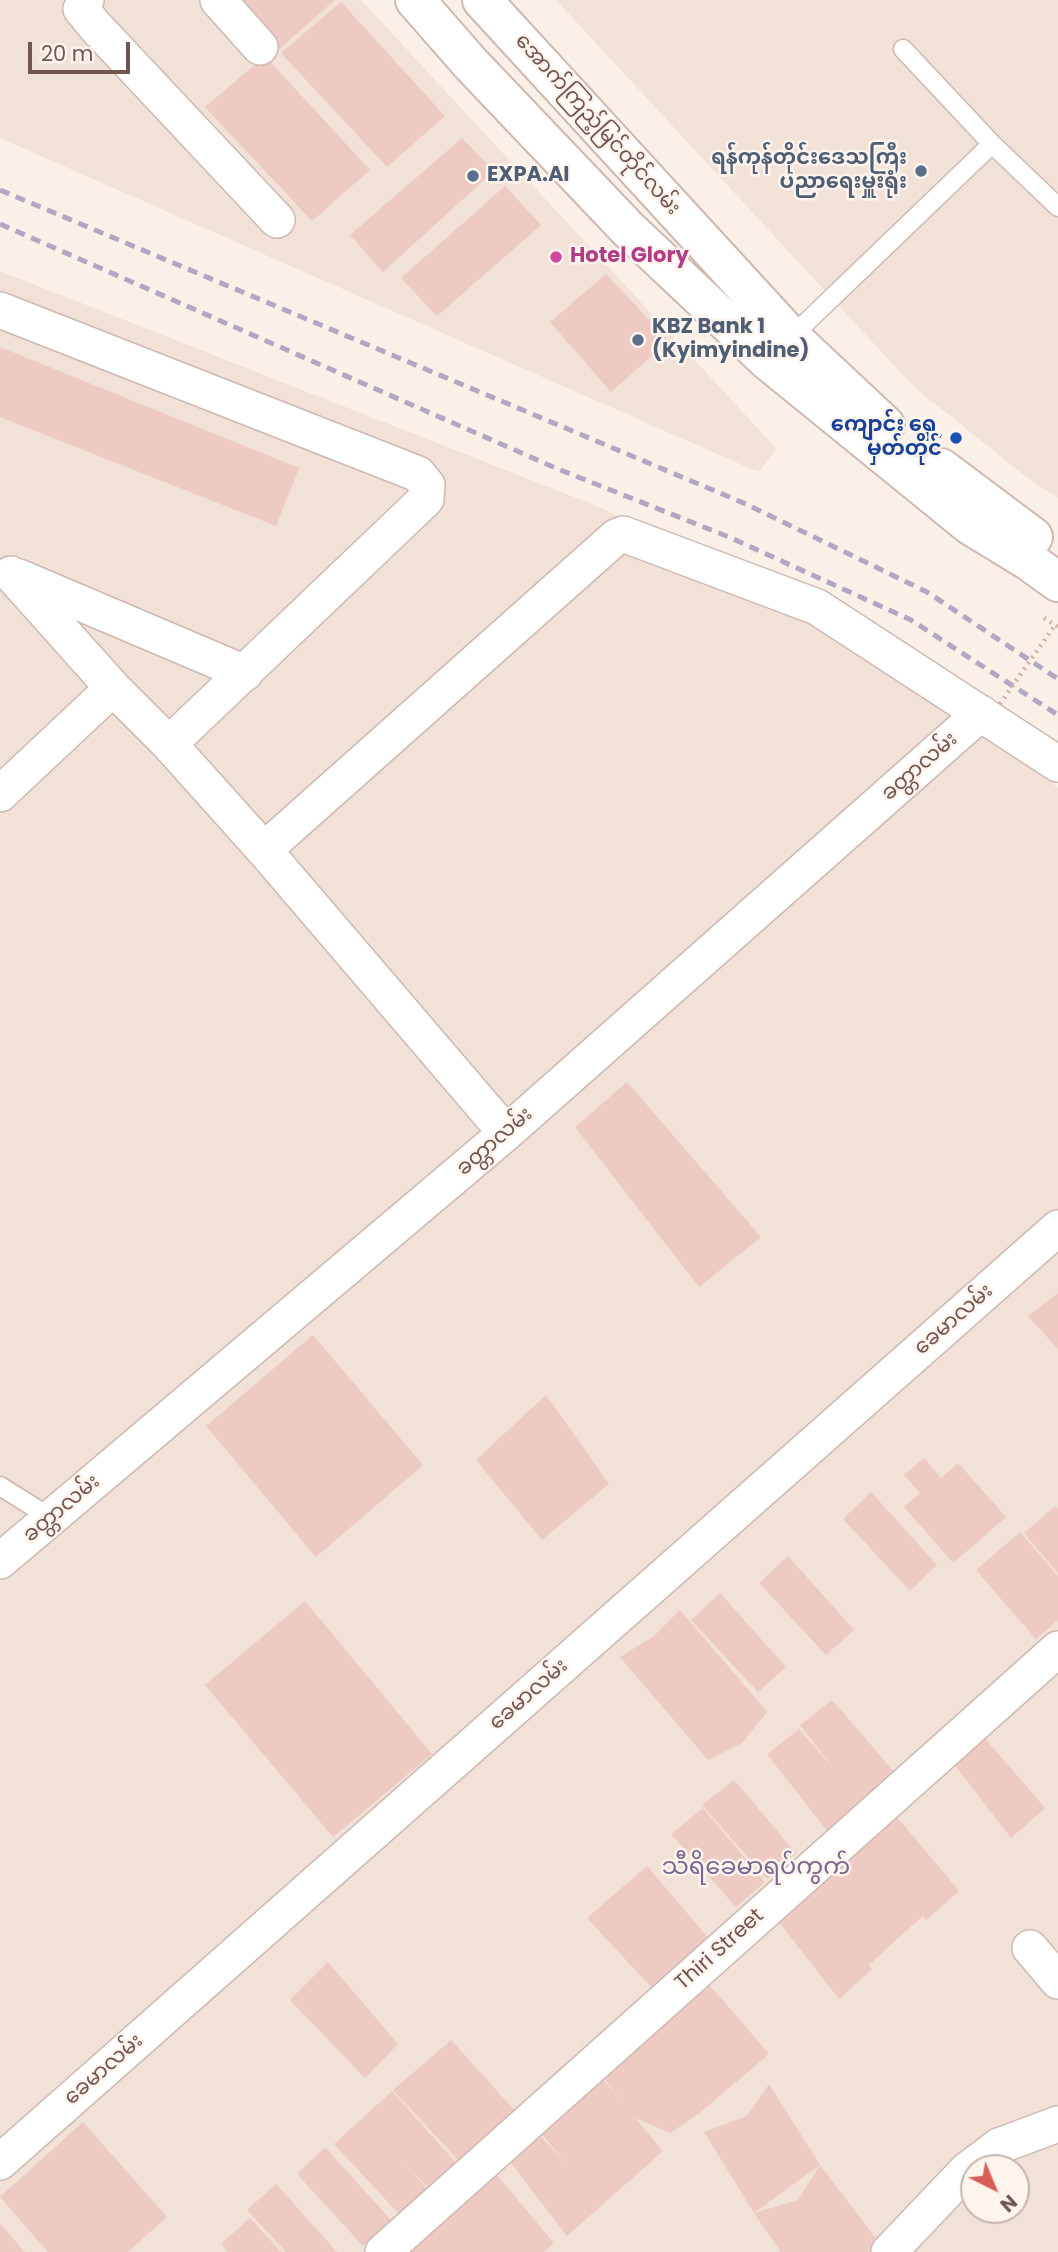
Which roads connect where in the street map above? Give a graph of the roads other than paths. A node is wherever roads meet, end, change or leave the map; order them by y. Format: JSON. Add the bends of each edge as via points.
{"nodes":[{"id":1,"x":86,"y":0,"type":"edge"},
{"id":2,"x":218,"y":0,"type":"edge"},
{"id":3,"x":415,"y":0,"type":"edge"},
{"id":4,"x":482,"y":0,"type":"edge"},
{"id":5,"x":509,"y":30,"type":"junction"},
{"id":6,"x":260,"y":47,"type":"dead end"},
{"id":7,"x":903,"y":49,"type":"dead end"},
{"id":8,"x":471,"y":64,"type":"junction"},
{"id":9,"x":992,"y":144,"type":"junction"},
{"id":10,"x":629,"y":160,"type":"junction"},
{"id":11,"x":594,"y":193,"type":"junction"},
{"id":12,"x":1058,"y":207,"type":"edge"},
{"id":13,"x":277,"y":220,"type":"dead end"},
{"id":14,"x":0,"y":310,"type":"edge"},
{"id":15,"x":779,"y":349,"type":"junction"},
{"id":16,"x":1058,"y":553,"type":"edge"},
{"id":17,"x":6,"y":571,"type":"edge"},
{"id":18,"x":1058,"y":583,"type":"edge"},
{"id":19,"x":245,"y":673,"type":"junction"},
{"id":20,"x":113,"y":688,"type":"junction"},
{"id":21,"x":990,"y":709,"type":"junction"},
{"id":22,"x":169,"y":744,"type":"junction"},
{"id":23,"x":1058,"y":764,"type":"edge"},
{"id":24,"x":0,"y":794,"type":"edge"},
{"id":25,"x":264,"y":850,"type":"junction"},
{"id":26,"x":506,"y":1133,"type":"junction"},
{"id":27,"x":1058,"y":1228,"type":"edge"},
{"id":28,"x":0,"y":1486,"type":"edge"},
{"id":29,"x":51,"y":1518,"type":"junction"},
{"id":30,"x":0,"y":1561,"type":"edge"},
{"id":31,"x":1058,"y":1648,"type":"edge"},
{"id":32,"x":1030,"y":1948,"type":"dead end"},
{"id":33,"x":1058,"y":1981,"type":"edge"},
{"id":34,"x":1058,"y":2124,"type":"edge"},
{"id":35,"x":0,"y":2162,"type":"edge"},
{"id":36,"x":383,"y":2252,"type":"edge"},
{"id":37,"x":889,"y":2252,"type":"edge"}],
"edges":[{"from":1,"to":13,"type":"street","via":[[80,9]]},
{"from":2,"to":6,"type":"street"},
{"from":3,"to":8,"type":"main road","name":"အောက်ကြည့်မြင်တိုင်လမ်း"},
{"from":4,"to":5,"type":"main road","name":"အောက်ကြည့်မြင်တိုင်လမ်း"},
{"from":5,"to":8,"type":"main road"},
{"from":5,"to":10,"type":"main road","name":"အောက်ကြည့်မြင်တိုင်လမ်း"},
{"from":7,"to":9,"type":"lane"},
{"from":8,"to":11,"type":"main road","name":"အောက်ကြည့်မြင်တိုင်လမ်း"},
{"from":9,"to":12,"type":"lane"},
{"from":9,"to":15,"type":"lane"},
{"from":10,"to":11,"type":"main road"},
{"from":10,"to":15,"type":"main road","name":"အောက်ကြည့်မြင်တိုင်လမ်း"},
{"from":11,"to":15,"type":"main road","name":"အောက်ကြည့်မြင်တိုင်လမ်း","via":[[628,229]]},
{"from":14,"to":19,"type":"street","via":[[418,474],[427,485],[426,499]]},
{"from":15,"to":16,"type":"main road","name":"အောက်ကြည့်မြင်တိုင်လမ်း"},
{"from":15,"to":18,"type":"main road","name":"အောက်ကြည့်မြင်တိုင်လမ်း","via":[[971,526]]},
{"from":17,"to":19,"type":"street"},
{"from":17,"to":20,"type":"street"},
{"from":19,"to":22,"type":"street"},
{"from":20,"to":22,"type":"street"},
{"from":20,"to":24,"type":"street"},
{"from":21,"to":23,"type":"street"},
{"from":21,"to":25,"type":"street","via":[[817,607],[623,534]]},
{"from":21,"to":26,"type":"street","name":"ခတ္တာလမ်း"},
{"from":22,"to":25,"type":"street"},
{"from":25,"to":26,"type":"street"},
{"from":26,"to":29,"type":"street","name":"ခတ္တာလမ်း"},
{"from":27,"to":35,"type":"street","name":"ခေမာလမ်း"},
{"from":28,"to":29,"type":"lane"},
{"from":29,"to":30,"type":"street","name":"ခတ္တာလမ်း"},
{"from":31,"to":36,"type":"street","name":"Thiri Street"},
{"from":32,"to":33,"type":"street"},
{"from":34,"to":37,"type":"street","via":[[999,2146],[967,2171]]}]}
